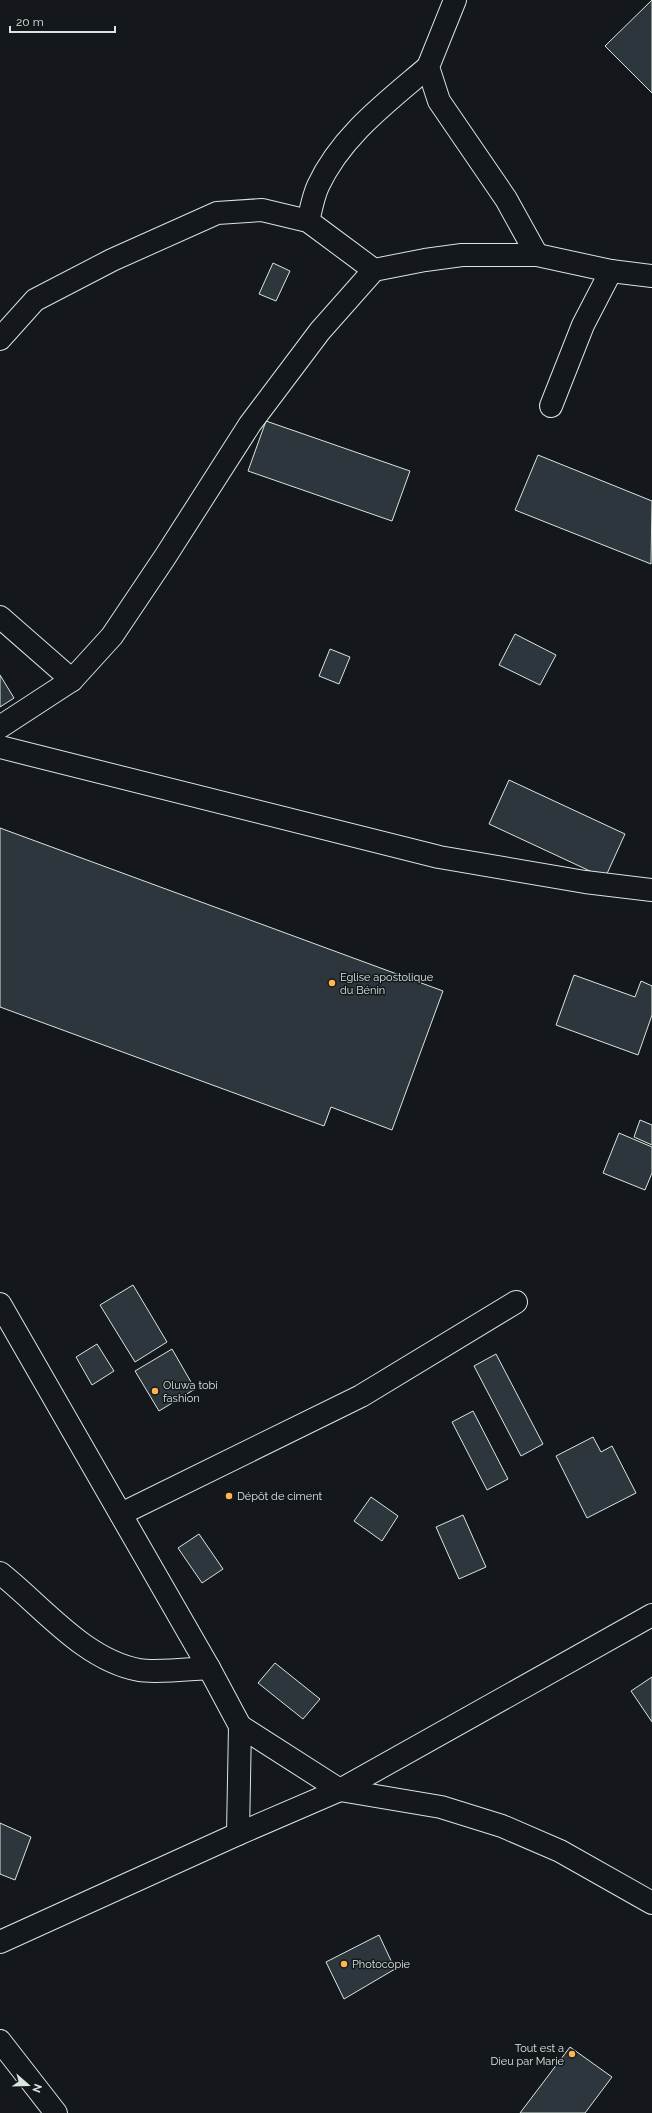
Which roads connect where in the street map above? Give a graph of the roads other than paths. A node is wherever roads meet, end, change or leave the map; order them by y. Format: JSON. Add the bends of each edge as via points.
{"nodes":[{"id":1,"x":455,"y":0,"type":"edge"},
{"id":2,"x":428,"y":67,"type":"junction"},
{"id":3,"x":308,"y":222,"type":"junction"},
{"id":4,"x":537,"y":255,"type":"junction"},
{"id":5,"x":374,"y":270,"type":"junction"},
{"id":6,"x":611,"y":271,"type":"junction"},
{"id":7,"x":652,"y":276,"type":"edge"},
{"id":8,"x":0,"y":339,"type":"edge"},
{"id":9,"x":551,"y":406,"type":"dead end"},
{"id":10,"x":0,"y":617,"type":"edge"},
{"id":11,"x":72,"y":680,"type":"junction"},
{"id":12,"x":0,"y":727,"type":"edge"},
{"id":13,"x":0,"y":747,"type":"edge"},
{"id":14,"x":652,"y":890,"type":"edge"},
{"id":15,"x":516,"y":1302,"type":"dead end"},
{"id":16,"x":0,"y":1304,"type":"edge"},
{"id":17,"x":121,"y":1514,"type":"junction"},
{"id":18,"x":0,"y":1573,"type":"edge"},
{"id":19,"x":652,"y":1615,"type":"edge"},
{"id":20,"x":209,"y":1668,"type":"junction"},
{"id":21,"x":240,"y":1726,"type":"junction"},
{"id":22,"x":340,"y":1790,"type":"junction"},
{"id":23,"x":238,"y":1834,"type":"junction"},
{"id":24,"x":652,"y":1903,"type":"edge"},
{"id":25,"x":0,"y":1942,"type":"edge"},
{"id":26,"x":0,"y":2041,"type":"edge"},
{"id":27,"x":56,"y":2113,"type":"edge"}],
"edges":[{"from":1,"to":2,"type":"street"},
{"from":2,"to":3,"type":"street","via":[[383,105],[343,145],[318,186]]},
{"from":2,"to":4,"type":"street","via":[[439,101],[506,199]]},
{"from":3,"to":5,"type":"street"},
{"from":3,"to":8,"type":"street","via":[[262,210],[217,213],[112,260],[35,300]]},
{"from":4,"to":5,"type":"street","via":[[462,255]]},
{"from":4,"to":6,"type":"street"},
{"from":5,"to":11,"type":"street","via":[[320,331],[250,424],[112,636]]},
{"from":6,"to":7,"type":"street"},
{"from":6,"to":9,"type":"street","via":[[583,325]]},
{"from":10,"to":11,"type":"street"},
{"from":11,"to":12,"type":"street"},
{"from":13,"to":14,"type":"street","via":[[439,857]]},
{"from":15,"to":17,"type":"street","via":[[361,1396]]},
{"from":16,"to":17,"type":"street"},
{"from":17,"to":20,"type":"street"},
{"from":18,"to":20,"type":"street","via":[[63,1629],[111,1663],[140,1671]]},
{"from":19,"to":22,"type":"street"},
{"from":20,"to":21,"type":"street"},
{"from":21,"to":22,"type":"street"},
{"from":21,"to":23,"type":"street"},
{"from":22,"to":23,"type":"street"},
{"from":22,"to":24,"type":"street","via":[[441,1807],[502,1826],[560,1851]]},
{"from":23,"to":25,"type":"street"},
{"from":26,"to":27,"type":"street"}]}
